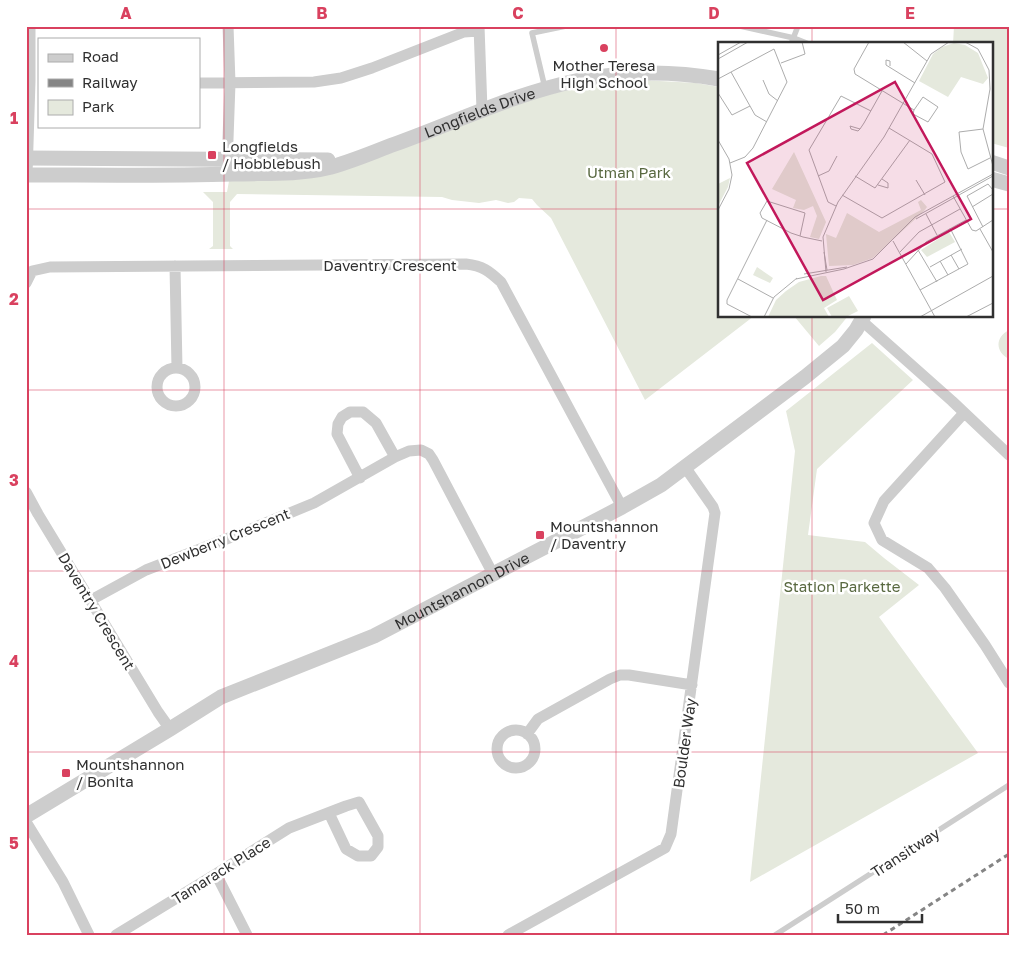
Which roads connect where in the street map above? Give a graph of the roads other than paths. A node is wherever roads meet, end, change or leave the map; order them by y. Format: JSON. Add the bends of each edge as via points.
{"nodes":[{"id":1,"x":30,"y":26,"type":"edge"},
{"id":2,"x":228,"y":26,"type":"edge"},
{"id":3,"x":566,"y":26,"type":"edge"},
{"id":4,"x":740,"y":26,"type":"edge"},
{"id":5,"x":798,"y":26,"type":"edge"},
{"id":6,"x":479,"y":29,"type":"edge"},
{"id":7,"x":792,"y":41,"type":"edge"},
{"id":8,"x":718,"y":79,"type":"edge"},
{"id":9,"x":35,"y":81,"type":"edge"},
{"id":10,"x":200,"y":82,"type":"edge"},
{"id":11,"x":230,"y":83,"type":"junction"},
{"id":12,"x":545,"y":89,"type":"junction"},
{"id":13,"x":482,"y":110,"type":"junction"},
{"id":14,"x":27,"y":158,"type":"edge"},
{"id":15,"x":992,"y":162,"type":"edge"},
{"id":16,"x":226,"y":167,"type":"junction"},
{"id":17,"x":1009,"y":168,"type":"edge"},
{"id":18,"x":27,"y":175,"type":"edge"},
{"id":19,"x":992,"y":178,"type":"edge"},
{"id":20,"x":1009,"y":184,"type":"edge"},
{"id":21,"x":176,"y":266,"type":"junction"},
{"id":22,"x":26,"y":283,"type":"edge"},
{"id":23,"x":863,"y":318,"type":"edge"},
{"id":24,"x":177,"y":368,"type":"dead end"},
{"id":25,"x":964,"y":413,"type":"junction"},
{"id":26,"x":1009,"y":455,"type":"edge"},
{"id":27,"x":395,"y":457,"type":"junction"},
{"id":28,"x":685,"y":467,"type":"junction"},
{"id":29,"x":360,"y":478,"type":"junction"},
{"id":30,"x":26,"y":492,"type":"edge"},
{"id":31,"x":622,"y":507,"type":"junction"},
{"id":32,"x":493,"y":574,"type":"junction"},
{"id":33,"x":91,"y":600,"type":"junction"},
{"id":34,"x":1009,"y":683,"type":"edge"},
{"id":35,"x":692,"y":685,"type":"junction"},
{"id":36,"x":170,"y":729,"type":"junction"},
{"id":37,"x":527,"y":734,"type":"dead end"},
{"id":38,"x":1009,"y":785,"type":"edge"},
{"id":39,"x":329,"y":813,"type":"junction"},
{"id":40,"x":26,"y":816,"type":"edge"},
{"id":41,"x":26,"y":822,"type":"edge"},
{"id":42,"x":216,"y":874,"type":"junction"},
{"id":43,"x":89,"y":935,"type":"edge"},
{"id":44,"x":116,"y":935,"type":"edge"},
{"id":45,"x":246,"y":935,"type":"edge"},
{"id":46,"x":508,"y":935,"type":"edge"},
{"id":47,"x":775,"y":935,"type":"edge"}],
"edges":[{"from":1,"to":9,"type":"street"},
{"from":2,"to":11,"type":"street"},
{"from":3,"to":12,"type":"lane","via":[[532,33]]},
{"from":4,"to":7,"type":"lane"},
{"from":5,"to":7,"type":"lane"},
{"from":6,"to":11,"type":"street","via":[[341,78],[314,82]]},
{"from":6,"to":13,"type":"street"},
{"from":8,"to":12,"type":"street","name":"Longfields Drive","via":[[664,73],[623,74]]},
{"from":9,"to":14,"type":"street"},
{"from":10,"to":11,"type":"street"},
{"from":11,"to":16,"type":"street"},
{"from":12,"to":13,"type":"street","name":"Longfields Drive"},
{"from":13,"to":16,"type":"street","name":"Longfields Drive","via":[[362,157]]},
{"from":14,"to":16,"type":"street","name":"Longfields Drive"},
{"from":14,"to":18,"type":"street"},
{"from":15,"to":17,"type":"street"},
{"from":16,"to":18,"type":"street","name":"Longfields Drive"},
{"from":19,"to":20,"type":"street"},
{"from":21,"to":22,"type":"street","name":"Daventry Crescent","via":[[50,267],[32,271]]},
{"from":21,"to":24,"type":"street"},
{"from":21,"to":31,"type":"street","name":"Daventry Crescent","via":[[466,264],[490,272],[501,282]]},
{"from":23,"to":25,"type":"street"},
{"from":23,"to":28,"type":"street","name":"Mountshannon Drive","via":[[834,354]]},
{"from":25,"to":26,"type":"street"},
{"from":25,"to":34,"type":"street","via":[[884,501],[874,523],[882,540],[928,568],[945,588]]},
{"from":27,"to":29,"type":"street","name":"Dewberry Crescent"},
{"from":27,"to":29,"type":"street","via":[[376,423],[363,412],[350,412],[342,417],[336,434]]},
{"from":27,"to":32,"type":"street","name":"Dewberry Crescent","via":[[409,451],[422,450],[429,454]]},
{"from":28,"to":31,"type":"street","name":"Mountshannon Drive"},
{"from":28,"to":35,"type":"street","name":"Boulder Way","via":[[715,514]]},
{"from":29,"to":33,"type":"street","name":"Dewberry Crescent","via":[[314,503],[146,570]]},
{"from":30,"to":33,"type":"street","name":"Daventry Crescent"},
{"from":31,"to":32,"type":"street","name":"Mountshannon Drive"},
{"from":32,"to":36,"type":"street","name":"Mountshannon Drive","via":[[374,636],[221,697]]},
{"from":33,"to":36,"type":"street","name":"Daventry Crescent"},
{"from":35,"to":37,"type":"street","via":[[620,675],[538,719]]},
{"from":35,"to":46,"type":"street","name":"Boulder Way","via":[[671,834],[665,848]]},
{"from":36,"to":40,"type":"street","name":"Mountshannon Drive"},
{"from":38,"to":47,"type":"lane","name":"Transitway"},
{"from":39,"to":39,"type":"street","name":"Tamarack Place","via":[[346,849],[358,856],[371,856],[378,847],[378,836],[359,802]]},
{"from":39,"to":42,"type":"street","name":"Tamarack Place","via":[[288,828]]},
{"from":41,"to":43,"type":"street","via":[[63,882]]},
{"from":42,"to":44,"type":"street","name":"Tamarack Place"},
{"from":42,"to":45,"type":"street"}]}
